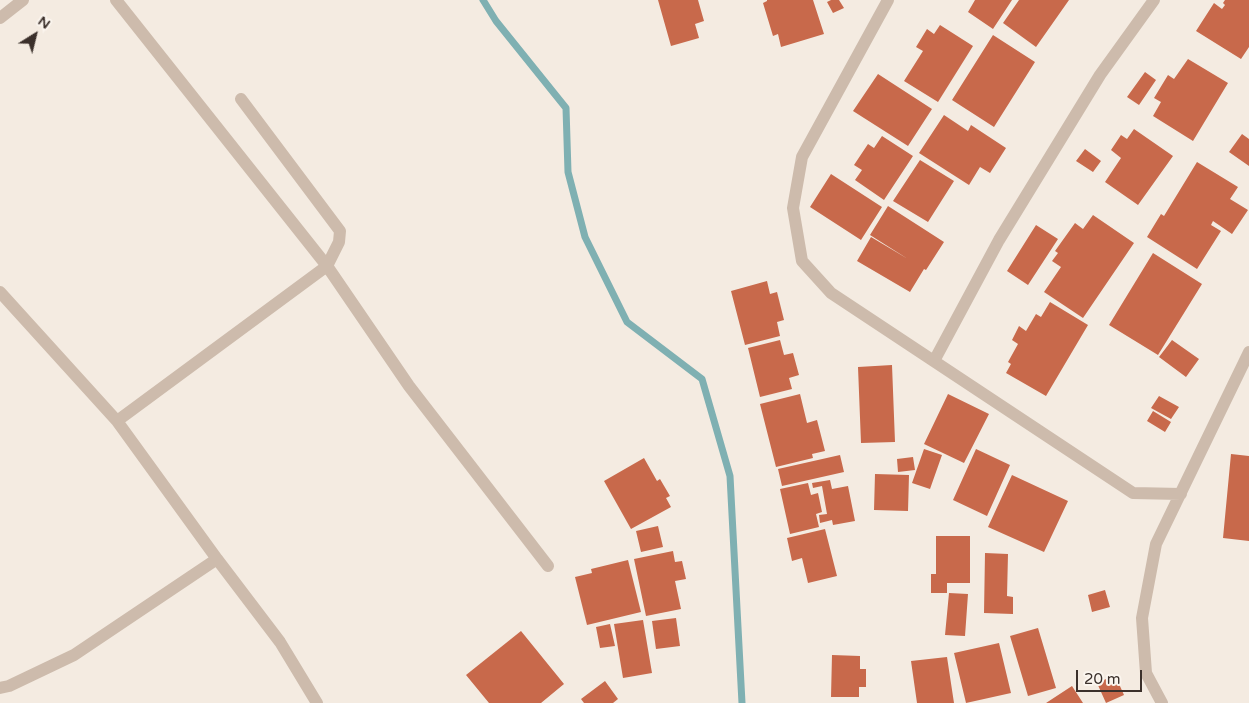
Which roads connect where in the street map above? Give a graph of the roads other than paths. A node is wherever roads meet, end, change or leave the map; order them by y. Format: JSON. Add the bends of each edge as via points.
{"nodes":[{"id":1,"x":23,"y":0,"type":"edge"},
{"id":2,"x":116,"y":0,"type":"edge"},
{"id":3,"x":888,"y":0,"type":"edge"},
{"id":4,"x":1154,"y":0,"type":"edge"},
{"id":5,"x":0,"y":18,"type":"edge"},
{"id":6,"x":241,"y":99,"type":"dead end"},
{"id":7,"x":327,"y":266,"type":"junction"},
{"id":8,"x":0,"y":292,"type":"edge"},
{"id":9,"x":1249,"y":352,"type":"edge"},
{"id":10,"x":934,"y":360,"type":"junction"},
{"id":11,"x":118,"y":421,"type":"junction"},
{"id":12,"x":1181,"y":494,"type":"junction"},
{"id":13,"x":217,"y":559,"type":"junction"},
{"id":14,"x":548,"y":566,"type":"dead end"},
{"id":15,"x":0,"y":688,"type":"edge"},
{"id":16,"x":316,"y":703,"type":"edge"},
{"id":17,"x":1162,"y":703,"type":"edge"}],
"edges":[{"from":1,"to":5,"type":"street"},
{"from":2,"to":7,"type":"street"},
{"from":3,"to":10,"type":"street","via":[[802,157],[793,208],[802,261],[831,293]]},
{"from":4,"to":10,"type":"street","via":[[1100,75],[1004,232]]},
{"from":6,"to":7,"type":"street","via":[[340,230],[339,242]]},
{"from":7,"to":11,"type":"street"},
{"from":7,"to":14,"type":"street","via":[[409,386]]},
{"from":8,"to":11,"type":"street"},
{"from":9,"to":12,"type":"street"},
{"from":10,"to":12,"type":"street","via":[[1133,493]]},
{"from":11,"to":13,"type":"street"},
{"from":12,"to":17,"type":"street","via":[[1156,544],[1142,618],[1146,673]]},
{"from":13,"to":15,"type":"street","via":[[74,655]]},
{"from":13,"to":16,"type":"street","via":[[280,642]]}]}
